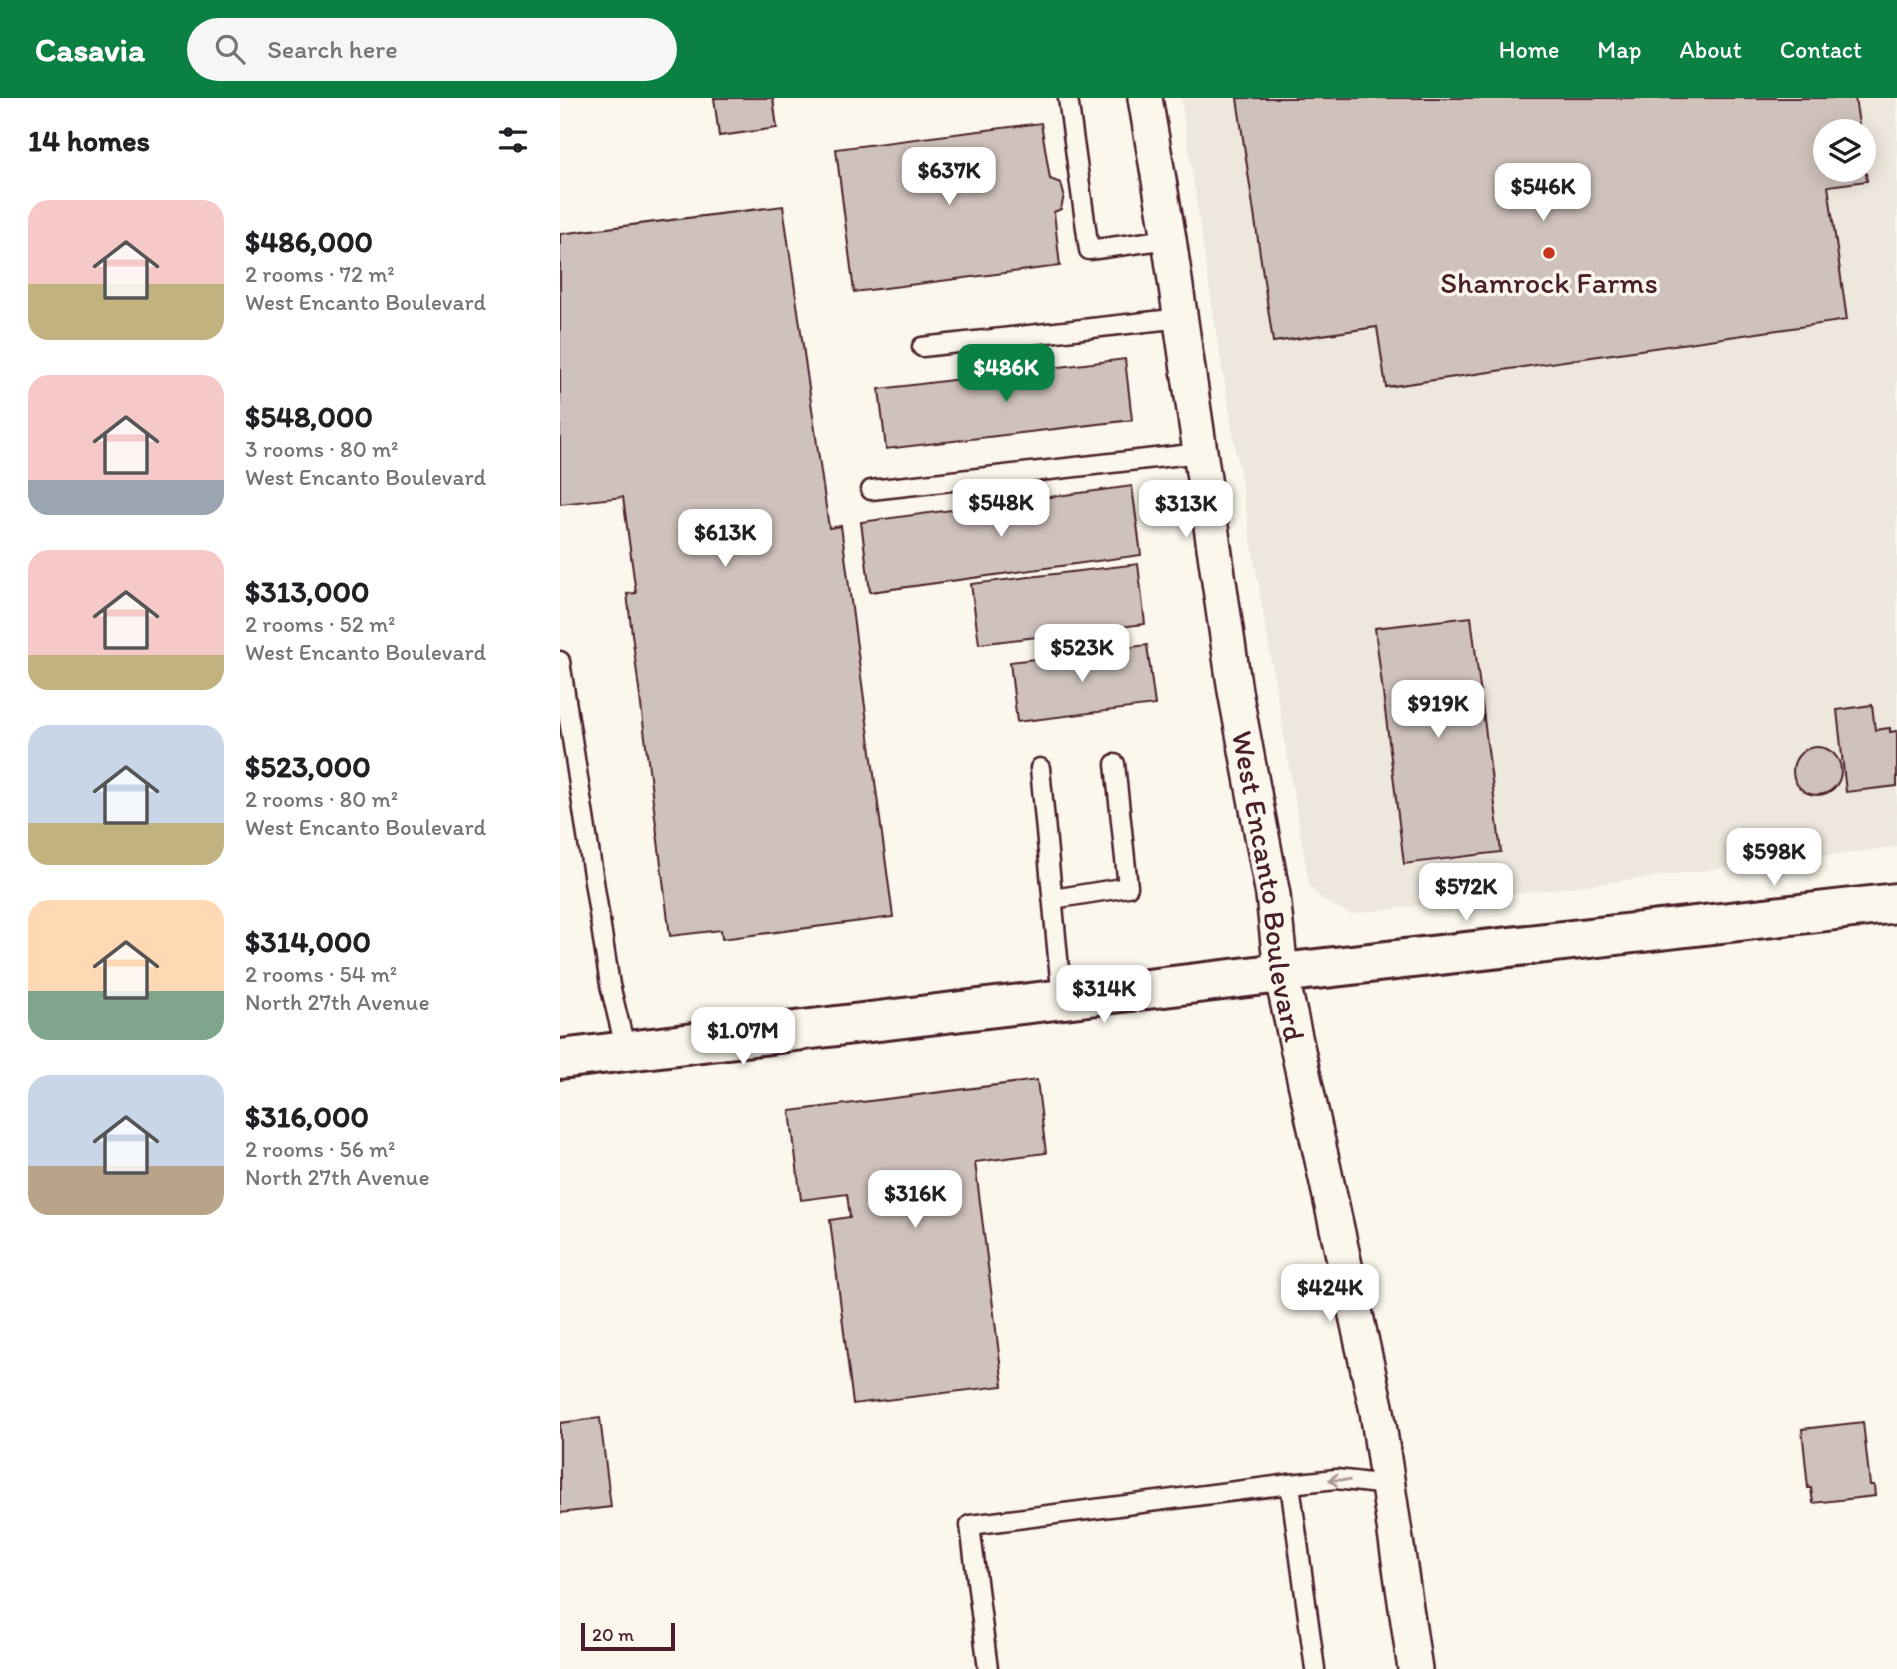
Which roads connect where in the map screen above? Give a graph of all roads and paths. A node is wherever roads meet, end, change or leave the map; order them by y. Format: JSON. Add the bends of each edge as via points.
{"nodes":[{"id":1,"x":1068,"y":98,"type":"edge"},
{"id":2,"x":1145,"y":98,"type":"edge"},
{"id":3,"x":1169,"y":239,"type":"junction"},
{"id":4,"x":1181,"y":318,"type":"junction"},
{"id":5,"x":922,"y":347,"type":"dead end"},
{"id":6,"x":1200,"y":453,"type":"junction"},
{"id":7,"x":872,"y":490,"type":"dead end"},
{"id":8,"x":560,"y":661,"type":"edge"},
{"id":9,"x":1115,"y":764,"type":"dead end"},
{"id":10,"x":1040,"y":768,"type":"dead end"},
{"id":11,"x":1053,"y":899,"type":"junction"},
{"id":12,"x":1897,"y":904,"type":"edge"},
{"id":13,"x":1281,"y":973,"type":"junction"},
{"id":14,"x":1062,"y":1000,"type":"junction"},
{"id":15,"x":626,"y":1051,"type":"junction"},
{"id":16,"x":560,"y":1059,"type":"edge"},
{"id":17,"x":1290,"y":1484,"type":"junction"},
{"id":18,"x":1387,"y":1485,"type":"junction"},
{"id":19,"x":988,"y":1669,"type":"edge"},
{"id":20,"x":1315,"y":1669,"type":"edge"},
{"id":21,"x":1415,"y":1669,"type":"edge"}],
"edges":[{"from":1,"to":3,"type":"lane","via":[[1089,250]]},
{"from":2,"to":3,"type":"street","name":"West Encanto Boulevard"},
{"from":3,"to":4,"type":"street","name":"West Encanto Boulevard"},
{"from":4,"to":5,"type":"lane"},
{"from":4,"to":6,"type":"street","name":"West Encanto Boulevard"},
{"from":6,"to":7,"type":"lane"},
{"from":6,"to":13,"type":"street","name":"West Encanto Boulevard","via":[[1235,691],[1273,895]]},
{"from":8,"to":15,"type":"lane","via":[[610,985]]},
{"from":9,"to":11,"type":"lane","via":[[1128,887]]},
{"from":10,"to":11,"type":"lane"},
{"from":11,"to":14,"type":"lane"},
{"from":12,"to":13,"type":"main road"},
{"from":13,"to":14,"type":"main road"},
{"from":13,"to":18,"type":"street","name":"West Encanto Boulevard","via":[[1370,1376]]},
{"from":14,"to":15,"type":"main road"},
{"from":15,"to":16,"type":"main road"},
{"from":18,"to":17,"type":"lane","one_way":true,"via":[[1336,1479]]},
{"from":17,"to":19,"type":"lane","via":[[970,1524]]},
{"from":17,"to":20,"type":"lane"},
{"from":18,"to":21,"type":"street","name":"West Encanto Boulevard"}]}
